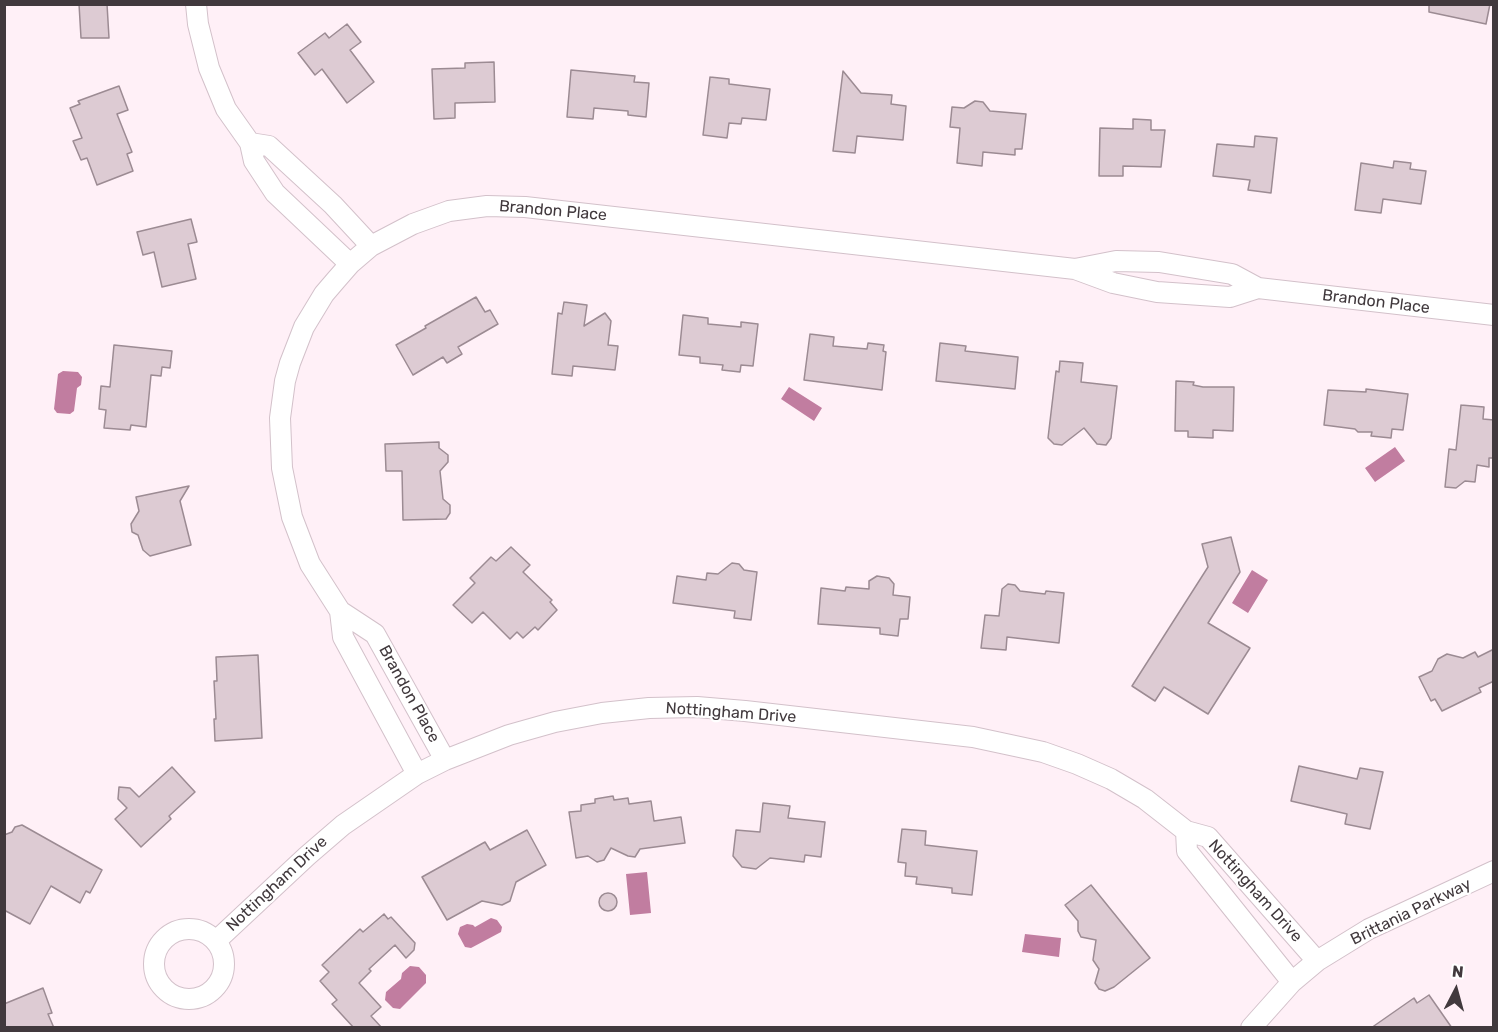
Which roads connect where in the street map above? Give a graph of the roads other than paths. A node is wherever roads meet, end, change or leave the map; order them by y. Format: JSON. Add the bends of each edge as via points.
{"nodes":[{"id":1,"x":196,"y":4,"type":"edge"},
{"id":2,"x":250,"y":142,"type":"junction"},
{"id":3,"x":371,"y":246,"type":"junction"},
{"id":4,"x":350,"y":264,"type":"junction"},
{"id":5,"x":1075,"y":269,"type":"junction"},
{"id":6,"x":1258,"y":288,"type":"junction"},
{"id":7,"x":1494,"y":315,"type":"edge"},
{"id":8,"x":340,"y":611,"type":"junction"},
{"id":9,"x":445,"y":760,"type":"junction"},
{"id":10,"x":417,"y":774,"type":"junction"},
{"id":11,"x":1186,"y":831,"type":"junction"},
{"id":12,"x":1494,"y":871,"type":"edge"},
{"id":13,"x":216,"y":941,"type":"dead end"},
{"id":14,"x":1317,"y":962,"type":"junction"},
{"id":15,"x":1292,"y":982,"type":"junction"},
{"id":16,"x":1251,"y":1028,"type":"edge"}],
"edges":[{"from":1,"to":2,"type":"street","via":[[202,46],[212,78],[226,109]]},
{"from":2,"to":3,"type":"street","via":[[269,146]]},
{"from":2,"to":4,"type":"street","via":[[254,161],[275,193]]},
{"from":3,"to":4,"type":"street","name":"Brandon Place"},
{"from":3,"to":5,"type":"street","name":"Brandon Place","via":[[412,224],[449,212],[487,206],[525,207]]},
{"from":4,"to":8,"type":"street","name":"Brandon Place","via":[[324,294],[304,327],[290,363],[280,418],[282,468],[292,517],[310,564]]},
{"from":5,"to":6,"type":"street","name":"Brandon Place","via":[[1113,283],[1157,292],[1230,297]]},
{"from":5,"to":6,"type":"street","name":"Brandon Place","via":[[1116,261],[1159,262],[1233,274]]},
{"from":6,"to":7,"type":"street","name":"Brandon Place"},
{"from":8,"to":9,"type":"street","name":"Brandon Place","via":[[375,634]]},
{"from":8,"to":10,"type":"street","name":"Brandon Place","via":[[343,637]]},
{"from":9,"to":10,"type":"street","name":"Nottingham Drive"},
{"from":9,"to":11,"type":"street","name":"Nottingham Drive","via":[[509,735],[602,713],[697,707],[745,711],[973,737],[1043,752],[1111,778]]},
{"from":10,"to":13,"type":"street","name":"Nottingham Drive","via":[[343,825]]},
{"from":11,"to":14,"type":"street","name":"Nottingham Drive","via":[[1208,837]]},
{"from":11,"to":15,"type":"street","name":"Nottingham Drive","via":[[1187,851]]},
{"from":12,"to":14,"type":"street","name":"Brittania Parkway","via":[[1369,929]]},
{"from":14,"to":15,"type":"street","name":"Brittania Parkway"},
{"from":15,"to":16,"type":"street","name":"Brittania Parkway"}]}
